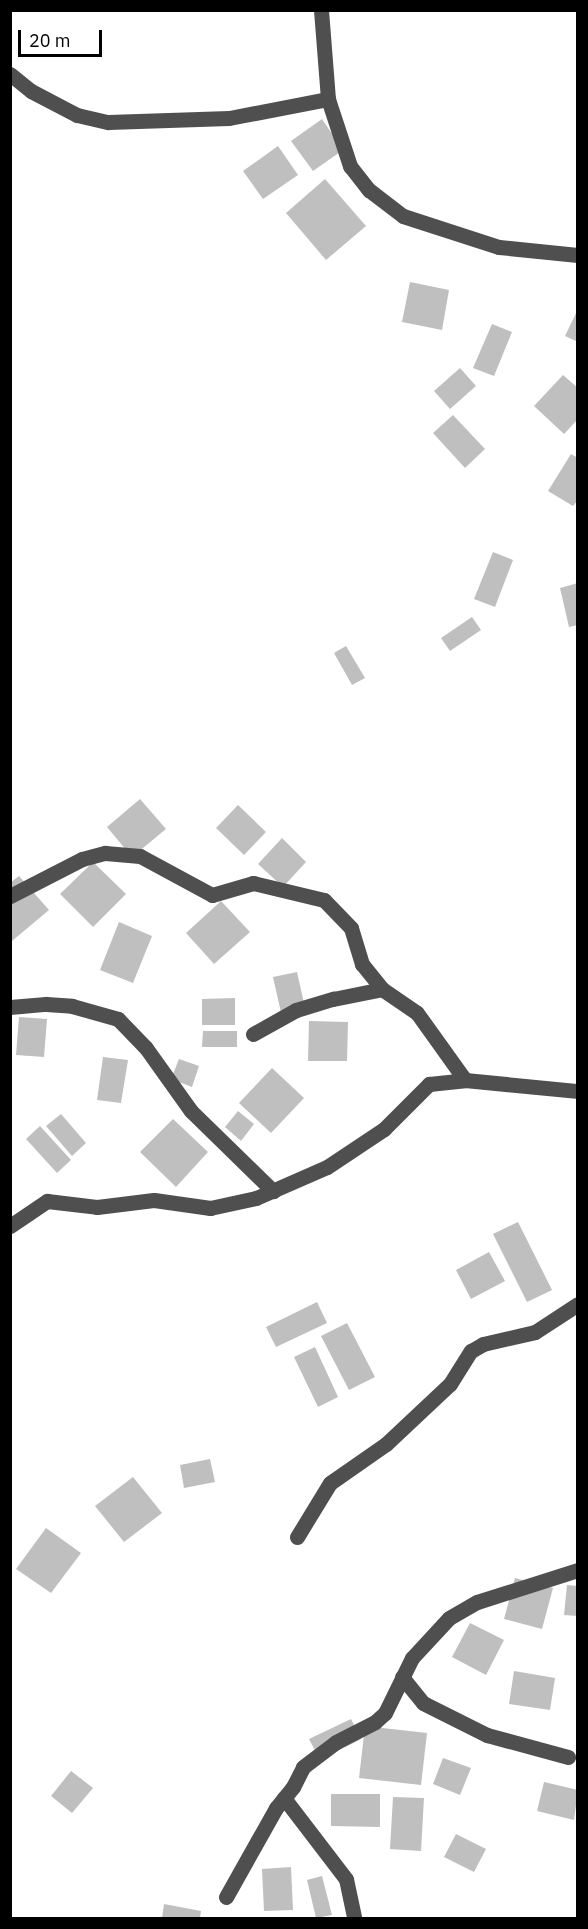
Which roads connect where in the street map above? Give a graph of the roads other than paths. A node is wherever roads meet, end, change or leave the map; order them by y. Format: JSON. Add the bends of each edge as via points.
{"nodes":[{"id":1,"x":321,"y":10,"type":"edge"},
{"id":2,"x":10,"y":74,"type":"edge"},
{"id":3,"x":328,"y":99,"type":"junction"},
{"id":4,"x":578,"y":255,"type":"edge"},
{"id":5,"x":10,"y":896,"type":"edge"},
{"id":6,"x":382,"y":990,"type":"junction"},
{"id":7,"x":10,"y":1007,"type":"edge"},
{"id":8,"x":253,"y":1034,"type":"dead end"},
{"id":9,"x":465,"y":1080,"type":"junction"},
{"id":10,"x":578,"y":1091,"type":"edge"},
{"id":11,"x":273,"y":1191,"type":"junction"},
{"id":12,"x":10,"y":1226,"type":"edge"},
{"id":13,"x":578,"y":1304,"type":"edge"},
{"id":14,"x":297,"y":1537,"type":"dead end"},
{"id":15,"x":578,"y":1570,"type":"edge"},
{"id":16,"x":402,"y":1677,"type":"junction"},
{"id":17,"x":568,"y":1757,"type":"dead end"},
{"id":18,"x":284,"y":1798,"type":"junction"},
{"id":19,"x":226,"y":1897,"type":"dead end"},
{"id":20,"x":354,"y":1918,"type":"edge"}],
"edges":[{"from":1,"to":3,"type":"street"},
{"from":2,"to":3,"type":"street","via":[[31,91],[77,115],[108,122],[229,118]]},
{"from":3,"to":4,"type":"street","via":[[350,166],[369,190],[403,216],[499,247]]},
{"from":5,"to":6,"type":"street","via":[[82,859],[105,853],[140,856],[212,895],[253,883],[324,900],[351,928],[362,964]]},
{"from":6,"to":8,"type":"street","via":[[296,1011]]},
{"from":6,"to":9,"type":"street","via":[[417,1013]]},
{"from":7,"to":11,"type":"street","via":[[72,1006],[118,1019],[146,1048],[191,1111]]},
{"from":9,"to":10,"type":"street"},
{"from":9,"to":11,"type":"street","via":[[429,1084],[384,1129],[327,1167]]},
{"from":11,"to":12,"type":"street","via":[[210,1208],[154,1200],[97,1207],[47,1201]]},
{"from":13,"to":14,"type":"street","via":[[535,1332],[483,1344],[471,1351],[450,1384],[386,1444],[330,1483]]},
{"from":15,"to":16,"type":"street","via":[[477,1602],[449,1618],[412,1658]]},
{"from":16,"to":17,"type":"street","via":[[423,1703],[487,1736]]},
{"from":16,"to":18,"type":"street","via":[[385,1713],[318,1754],[303,1767]]},
{"from":18,"to":19,"type":"street"},
{"from":18,"to":20,"type":"street","via":[[346,1879]]}]}
